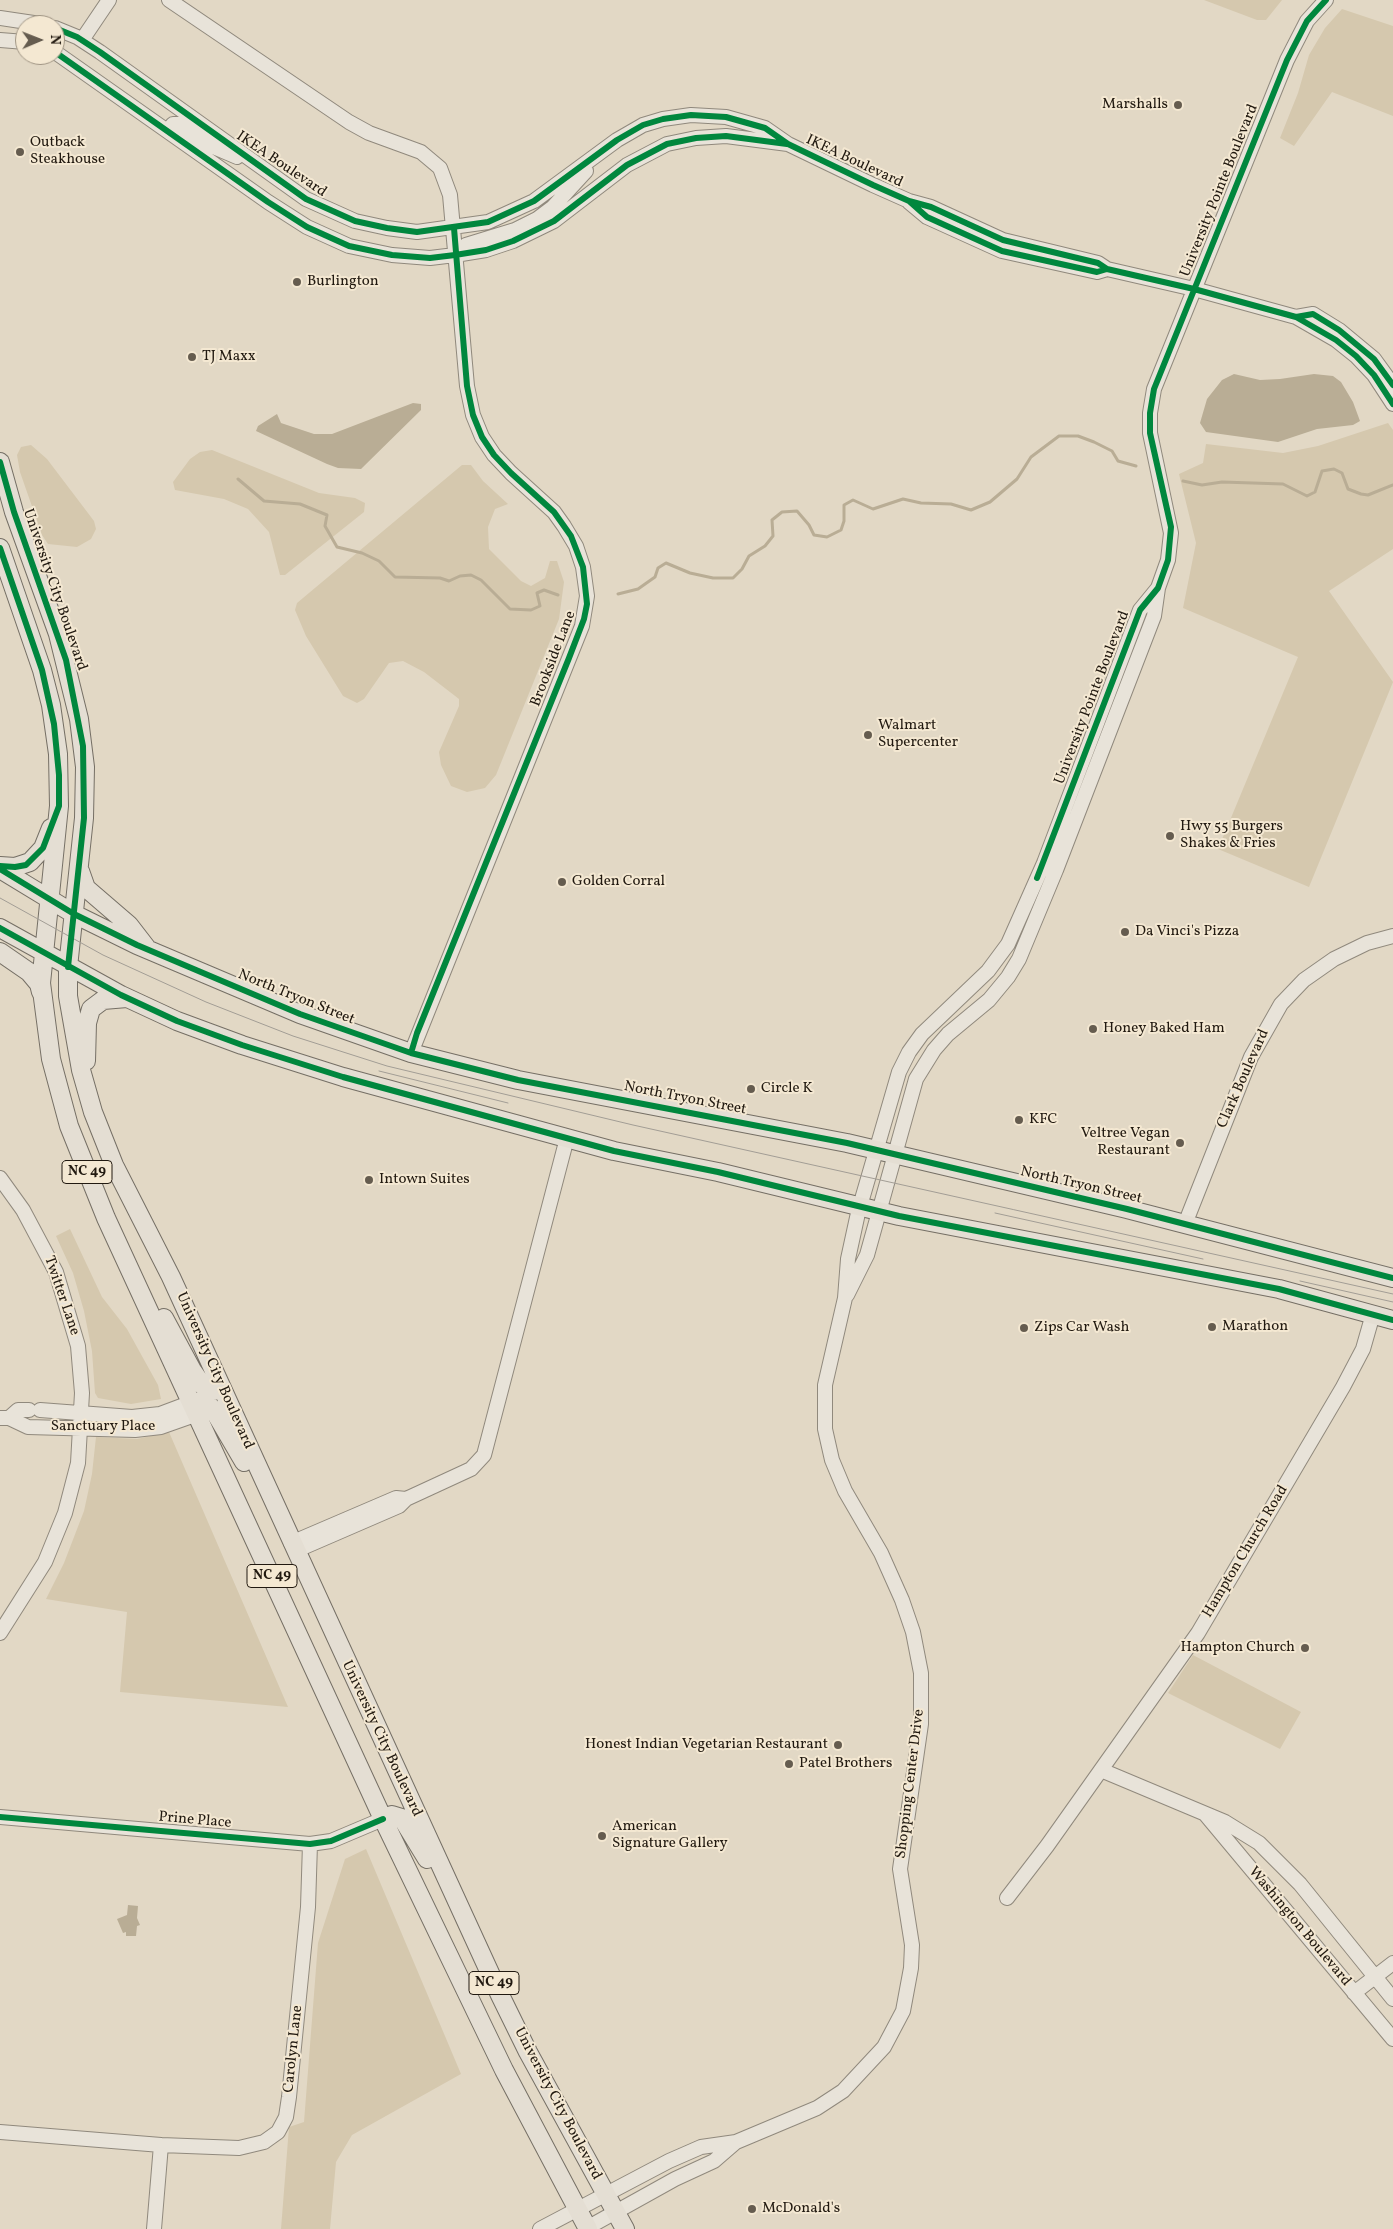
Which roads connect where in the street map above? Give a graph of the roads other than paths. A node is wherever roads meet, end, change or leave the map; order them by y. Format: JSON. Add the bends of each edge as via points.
{"nodes":[{"id":1,"x":109,"y":0,"type":"edge"},
{"id":2,"x":169,"y":0,"type":"edge"},
{"id":3,"x":1326,"y":0,"type":"edge"},
{"id":4,"x":0,"y":18,"type":"edge"},
{"id":5,"x":15,"y":20,"type":"edge"},
{"id":6,"x":65,"y":32,"type":"edge"},
{"id":7,"x":0,"y":40,"type":"edge"},
{"id":8,"x":82,"y":40,"type":"junction"},
{"id":9,"x":15,"y":41,"type":"edge"},
{"id":10,"x":65,"y":59,"type":"edge"},
{"id":11,"x":682,"y":116,"type":"junction"},
{"id":12,"x":167,"y":131,"type":"junction"},
{"id":13,"x":667,"y":144,"type":"junction"},
{"id":14,"x":788,"y":144,"type":"junction"},
{"id":15,"x":598,"y":155,"type":"junction"},
{"id":16,"x":252,"y":162,"type":"junction"},
{"id":17,"x":454,"y":228,"type":"junction"},
{"id":18,"x":455,"y":256,"type":"junction"},
{"id":19,"x":1194,"y":289,"type":"junction"},
{"id":20,"x":1296,"y":317,"type":"junction"},
{"id":21,"x":1393,"y":385,"type":"edge"},
{"id":22,"x":1393,"y":404,"type":"edge"},
{"id":23,"x":0,"y":462,"type":"edge"},
{"id":24,"x":0,"y":548,"type":"edge"},
{"id":25,"x":1158,"y":588,"type":"junction"},
{"id":26,"x":59,"y":806,"type":"junction"},
{"id":27,"x":0,"y":868,"type":"edge"},
{"id":28,"x":80,"y":870,"type":"junction"},
{"id":29,"x":49,"y":899,"type":"junction"},
{"id":30,"x":74,"y":914,"type":"junction"},
{"id":31,"x":0,"y":928,"type":"edge"},
{"id":32,"x":1393,"y":936,"type":"edge"},
{"id":33,"x":0,"y":952,"type":"edge"},
{"id":34,"x":155,"y":953,"type":"junction"},
{"id":35,"x":43,"y":954,"type":"junction"},
{"id":36,"x":68,"y":967,"type":"junction"},
{"id":37,"x":42,"y":995,"type":"junction"},
{"id":38,"x":131,"y":1000,"type":"junction"},
{"id":39,"x":411,"y":1053,"type":"junction"},
{"id":40,"x":88,"y":1096,"type":"junction"},
{"id":41,"x":567,"y":1138,"type":"junction"},
{"id":42,"x":876,"y":1151,"type":"junction"},
{"id":43,"x":894,"y":1156,"type":"junction"},
{"id":44,"x":0,"y":1178,"type":"edge"},
{"id":45,"x":868,"y":1180,"type":"joint"},
{"id":46,"x":886,"y":1184,"type":"joint"},
{"id":47,"x":859,"y":1207,"type":"junction"},
{"id":48,"x":879,"y":1211,"type":"junction"},
{"id":49,"x":1184,"y":1224,"type":"junction"},
{"id":50,"x":1393,"y":1278,"type":"edge"},
{"id":51,"x":138,"y":1287,"type":"junction"},
{"id":52,"x":846,"y":1298,"type":"junction"},
{"id":53,"x":1373,"y":1314,"type":"junction"},
{"id":54,"x":1393,"y":1320,"type":"edge"},
{"id":55,"x":222,"y":1390,"type":"junction"},
{"id":56,"x":195,"y":1408,"type":"junction"},
{"id":57,"x":4,"y":1418,"type":"edge"},
{"id":58,"x":82,"y":1420,"type":"junction"},
{"id":59,"x":277,"y":1509,"type":"junction"},
{"id":60,"x":293,"y":1547,"type":"junction"},
{"id":61,"x":0,"y":1633,"type":"edge"},
{"id":62,"x":1101,"y":1770,"type":"junction"},
{"id":63,"x":1206,"y":1814,"type":"junction"},
{"id":64,"x":0,"y":1817,"type":"edge"},
{"id":65,"x":383,"y":1819,"type":"junction"},
{"id":66,"x":310,"y":1844,"type":"junction"},
{"id":67,"x":455,"y":1898,"type":"junction"},
{"id":68,"x":1007,"y":1898,"type":"dead end"},
{"id":69,"x":1393,"y":1963,"type":"edge"},
{"id":70,"x":1376,"y":1977,"type":"junction"},
{"id":71,"x":1354,"y":1994,"type":"junction"},
{"id":72,"x":1393,"y":1999,"type":"edge"},
{"id":73,"x":1393,"y":2039,"type":"edge"},
{"id":74,"x":0,"y":2132,"type":"edge"},
{"id":75,"x":736,"y":2142,"type":"junction"},
{"id":76,"x":162,"y":2145,"type":"junction"},
{"id":77,"x":606,"y":2194,"type":"junction"},
{"id":78,"x":577,"y":2210,"type":"junction"},
{"id":79,"x":616,"y":2212,"type":"junction"},
{"id":80,"x":587,"y":2228,"type":"edge"},
{"id":81,"x":154,"y":2229,"type":"edge"},
{"id":82,"x":540,"y":2229,"type":"edge"},
{"id":83,"x":625,"y":2229,"type":"edge"}],
"edges":[{"from":1,"to":8,"type":"street"},
{"from":2,"to":17,"type":"street","name":"Brookside Lane","via":[[349,122],[428,156],[440,168],[447,182]]},
{"from":3,"to":19,"type":"street","name":"University Pointe Boulevard","via":[[1307,21],[1296,41]]},
{"from":4,"to":5,"type":"street"},
{"from":6,"to":8,"type":"street","name":"IKEA Boulevard"},
{"from":7,"to":9,"type":"street"},
{"from":8,"to":16,"type":"street","name":"IKEA Boulevard"},
{"from":10,"to":12,"type":"street","name":"IKEA Boulevard"},
{"from":11,"to":13,"type":"street","via":[[678,133]]},
{"from":11,"to":14,"type":"street","name":"IKEA Boulevard","via":[[735,118],[764,128]]},
{"from":11,"to":15,"type":"street","name":"IKEA Boulevard","via":[[635,129]]},
{"from":12,"to":16,"type":"street","via":[[173,124],[179,124],[208,145]]},
{"from":12,"to":18,"type":"street","name":"IKEA Boulevard","via":[[320,235],[349,246],[392,255]]},
{"from":13,"to":14,"type":"street","name":"IKEA Boulevard","via":[[726,136]]},
{"from":13,"to":18,"type":"street","name":"IKEA Boulevard","via":[[632,162],[542,228],[500,246]]},
{"from":14,"to":19,"type":"street","name":"IKEA Boulevard","via":[[908,202],[927,217],[1002,251],[1097,272],[1107,269]]},
{"from":15,"to":17,"type":"street","name":"IKEA Boulevard","via":[[524,207],[488,222]]},
{"from":15,"to":18,"type":"street","via":[[542,216],[515,230],[466,244]]},
{"from":16,"to":17,"type":"street","name":"IKEA Boulevard","via":[[315,204],[355,222],[411,231]]},
{"from":17,"to":18,"type":"street","name":"Brookside Lane"},
{"from":18,"to":39,"type":"street","name":"Brookside Lane","via":[[467,386],[473,415],[494,455],[554,512],[571,536],[583,567],[587,604],[582,626]]},
{"from":19,"to":20,"type":"street","name":"IKEA Boulevard"},
{"from":19,"to":25,"type":"street","name":"University Pointe Boulevard","via":[[1161,369],[1150,413],[1152,442],[1171,527],[1168,560]]},
{"from":20,"to":21,"type":"street","name":"IKEA Boulevard","via":[[1313,314],[1339,330],[1365,350]]},
{"from":20,"to":22,"type":"street","name":"IKEA Boulevard","via":[[1336,340],[1356,356],[1374,375]]},
{"from":23,"to":28,"type":"main road","name":"University City Boulevard","via":[[14,512],[58,634],[76,701],[83,746],[85,792]]},
{"from":24,"to":26,"type":"main road","name":"University City Boulevard","via":[[35,646],[51,705],[58,754]]},
{"from":25,"to":42,"type":"street","name":"University Pointe Boulevard","via":[[1140,610],[1044,863],[1008,944],[996,963],[922,1034],[909,1052],[892,1089]]},
{"from":25,"to":43,"type":"street","name":"University Pointe Boulevard","via":[[1154,616],[1019,959],[988,1000],[948,1034],[928,1058],[910,1094]]},
{"from":26,"to":27,"type":"main road","via":[[48,839],[36,857],[20,866]]},
{"from":26,"to":29,"type":"main road","name":"University City Boulevard"},
{"from":27,"to":29,"type":"main road","name":"North Tryon Street"},
{"from":28,"to":30,"type":"main road","name":"University City Boulevard"},
{"from":28,"to":34,"type":"main road","via":[[86,888],[129,925]]},
{"from":29,"to":30,"type":"main road","name":"North Tryon Street"},
{"from":29,"to":35,"type":"main road","name":"University City Boulevard"},
{"from":30,"to":34,"type":"main road","name":"North Tryon Street"},
{"from":30,"to":36,"type":"main road","name":"University City Boulevard","number":"NC 49"},
{"from":31,"to":35,"type":"main road"},
{"from":32,"to":49,"type":"street","name":"Clark Boulevard","via":[[1367,943],[1334,959],[1304,980],[1281,1004],[1251,1057]]},
{"from":33,"to":37,"type":"main road","number":"NC 49","via":[[29,972],[39,984]]},
{"from":34,"to":39,"type":"main road","name":"North Tryon Street","via":[[300,1014]]},
{"from":35,"to":36,"type":"main road"},
{"from":35,"to":37,"type":"main road","name":"University City Boulevard","number":"NC 49"},
{"from":36,"to":38,"type":"main road"},
{"from":36,"to":40,"type":"main road","name":"University City Boulevard","number":"NC 49","via":[[71,1017]]},
{"from":37,"to":51,"type":"main road","name":"University City Boulevard","number":"NC 49","via":[[50,1059],[66,1118]]},
{"from":38,"to":40,"type":"main road","via":[[102,1000],[89,1013]]},
{"from":38,"to":41,"type":"main road","via":[[176,1021],[267,1053]]},
{"from":39,"to":42,"type":"main road","name":"North Tryon Street","via":[[518,1080]]},
{"from":40,"to":55,"type":"main road","name":"University City Boulevard","number":"NC 49","via":[[114,1165],[167,1269]]},
{"from":41,"to":47,"type":"main road"},
{"from":41,"to":60,"type":"street","via":[[484,1455],[471,1469],[406,1499],[399,1506]]},
{"from":42,"to":43,"type":"main road","name":"North Tryon Street"},
{"from":42,"to":45,"type":"street","name":"University Pointe Boulevard"},
{"from":43,"to":46,"type":"street","name":"University Pointe Boulevard"},
{"from":43,"to":49,"type":"main road","name":"North Tryon Street","via":[[1110,1204]]},
{"from":44,"to":58,"type":"street","name":"Twitter Lane","via":[[40,1239],[62,1290],[78,1346]]},
{"from":45,"to":47,"type":"street","name":"Shopping Center Drive"},
{"from":46,"to":48,"type":"street","name":"Shopping Center Drive"},
{"from":47,"to":48,"type":"main road"},
{"from":47,"to":52,"type":"street","name":"Shopping Center Drive","via":[[848,1259]]},
{"from":48,"to":52,"type":"street","name":"Shopping Center Drive","via":[[864,1262]]},
{"from":48,"to":53,"type":"main road","via":[[1170,1266],[1279,1289]]},
{"from":49,"to":50,"type":"main road","name":"North Tryon Street"},
{"from":51,"to":55,"type":"main road","via":[[159,1309],[203,1386],[210,1391]]},
{"from":51,"to":56,"type":"main road","name":"University City Boulevard","number":"NC 49"},
{"from":52,"to":75,"type":"street","name":"Shopping Center Drive","via":[[824,1393],[827,1442],[845,1491],[881,1553],[906,1610],[921,1673],[920,1735],[900,1868],[912,1945],[911,1968],[903,2010],[894,2031],[879,2054],[851,2084],[817,2108]]},
{"from":53,"to":54,"type":"main road"},
{"from":53,"to":62,"type":"street","name":"Hampton Church Road","via":[[1363,1349],[1343,1387],[1231,1579],[1162,1685]]},
{"from":55,"to":59,"type":"main road","name":"University City Boulevard","number":"NC 49"},
{"from":56,"to":58,"type":"street","name":"Sanctuary Place","via":[[148,1416]]},
{"from":56,"to":59,"type":"main road","via":[[205,1402],[213,1409],[254,1478]]},
{"from":56,"to":65,"type":"main road","name":"University City Boulevard","number":"NC 49"},
{"from":57,"to":58,"type":"street","name":"Sanctuary Place","via":[[28,1427]]},
{"from":57,"to":58,"type":"street","name":"Sanctuary Place","via":[[18,1410],[34,1410]]},
{"from":58,"to":61,"type":"street","name":"Twitter Lane","via":[[78,1463],[65,1513],[45,1562]]},
{"from":59,"to":60,"type":"main road","name":"University City Boulevard","number":"NC 49"},
{"from":60,"to":67,"type":"main road","name":"University City Boulevard","number":"NC 49"},
{"from":62,"to":63,"type":"street","name":"Washington Boulevard"},
{"from":62,"to":68,"type":"street","name":"Hampton Church Road"},
{"from":63,"to":70,"type":"street","name":"Washington Boulevard","via":[[1244,1833],[1286,1868]]},
{"from":63,"to":71,"type":"street","name":"Washington Boulevard"},
{"from":64,"to":66,"type":"street","name":"Prine Place"},
{"from":65,"to":66,"type":"street","name":"Prine Place","via":[[331,1841]]},
{"from":65,"to":67,"type":"main road","via":[[392,1815],[402,1818],[416,1844]]},
{"from":65,"to":78,"type":"main road","name":"University City Boulevard","number":"NC 49","via":[[500,2061]]},
{"from":66,"to":76,"type":"street","name":"Carolyn Lane","via":[[308,1907],[290,2088],[282,2127],[264,2142],[240,2148]]},
{"from":67,"to":77,"type":"main road","name":"University City Boulevard","number":"NC 49","via":[[528,2052]]},
{"from":69,"to":70,"type":"street"},
{"from":70,"to":71,"type":"street"},
{"from":70,"to":72,"type":"street","name":"Washington Boulevard"},
{"from":71,"to":73,"type":"street","name":"Washington Boulevard"},
{"from":74,"to":76,"type":"street","name":"Carolyn Lane"},
{"from":75,"to":77,"type":"street","name":"Shopping Center Drive","via":[[701,2147]]},
{"from":75,"to":79,"type":"street","name":"Shopping Center Drive","via":[[714,2161]]},
{"from":76,"to":81,"type":"street"},
{"from":77,"to":78,"type":"street","name":"Shopping Center Drive"},
{"from":77,"to":79,"type":"main road","name":"University City Boulevard","number":"NC 49"},
{"from":78,"to":80,"type":"main road","name":"University City Boulevard","number":"NC 49"},
{"from":78,"to":82,"type":"street","name":"Shopping Center Drive"},
{"from":79,"to":80,"type":"street","name":"Shopping Center Drive"},
{"from":79,"to":83,"type":"main road","name":"University City Boulevard","number":"NC 49"}]}
